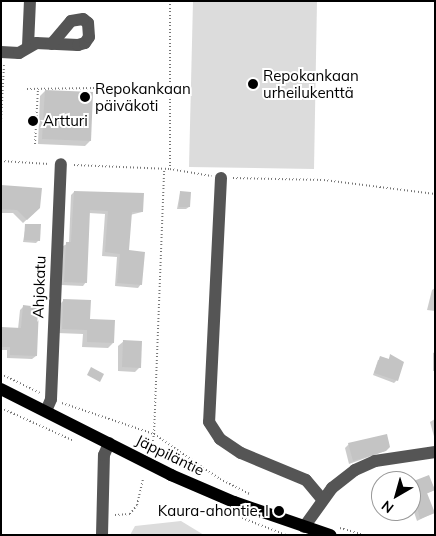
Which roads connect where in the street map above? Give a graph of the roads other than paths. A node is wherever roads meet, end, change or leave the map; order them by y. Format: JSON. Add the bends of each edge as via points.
{"nodes":[{"id":1,"x":30,"y":1,"type":"edge"},
{"id":2,"x":52,"y":44,"type":"dead end"},
{"id":3,"x":23,"y":49,"type":"junction"},
{"id":4,"x":3,"y":52,"type":"edge"},
{"id":5,"x":60,"y":164,"type":"dead end"},
{"id":6,"x":221,"y":178,"type":"dead end"},
{"id":7,"x":1,"y":389,"type":"edge"},
{"id":8,"x":49,"y":405,"type":"junction"},
{"id":9,"x":109,"y":443,"type":"junction"},
{"id":10,"x":435,"y":452,"type":"edge"},
{"id":11,"x":322,"y":499,"type":"junction"},
{"id":12,"x":304,"y":527,"type":"junction"},
{"id":13,"x":333,"y":531,"type":"edge"},
{"id":14,"x":102,"y":535,"type":"edge"}],
"edges":[{"from":1,"to":3,"type":"street"},
{"from":2,"to":3,"type":"street"},
{"from":3,"to":4,"type":"street"},
{"from":5,"to":8,"type":"street","name":"Ahjokatu"},
{"from":6,"to":11,"type":"street","via":[[210,422],[220,439],[241,453],[306,480]]},
{"from":7,"to":8,"type":"main road","name":"Jäppiläntie"},
{"from":8,"to":9,"type":"main road","name":"Jäppiläntie"},
{"from":9,"to":12,"type":"main road","name":"Jäppiläntie","via":[[171,475]]},
{"from":9,"to":14,"type":"street","via":[[104,455]]},
{"from":10,"to":11,"type":"street","via":[[375,461],[354,470]]},
{"from":11,"to":12,"type":"street"},
{"from":12,"to":13,"type":"main road","name":"Jäppiläntie"}]}
